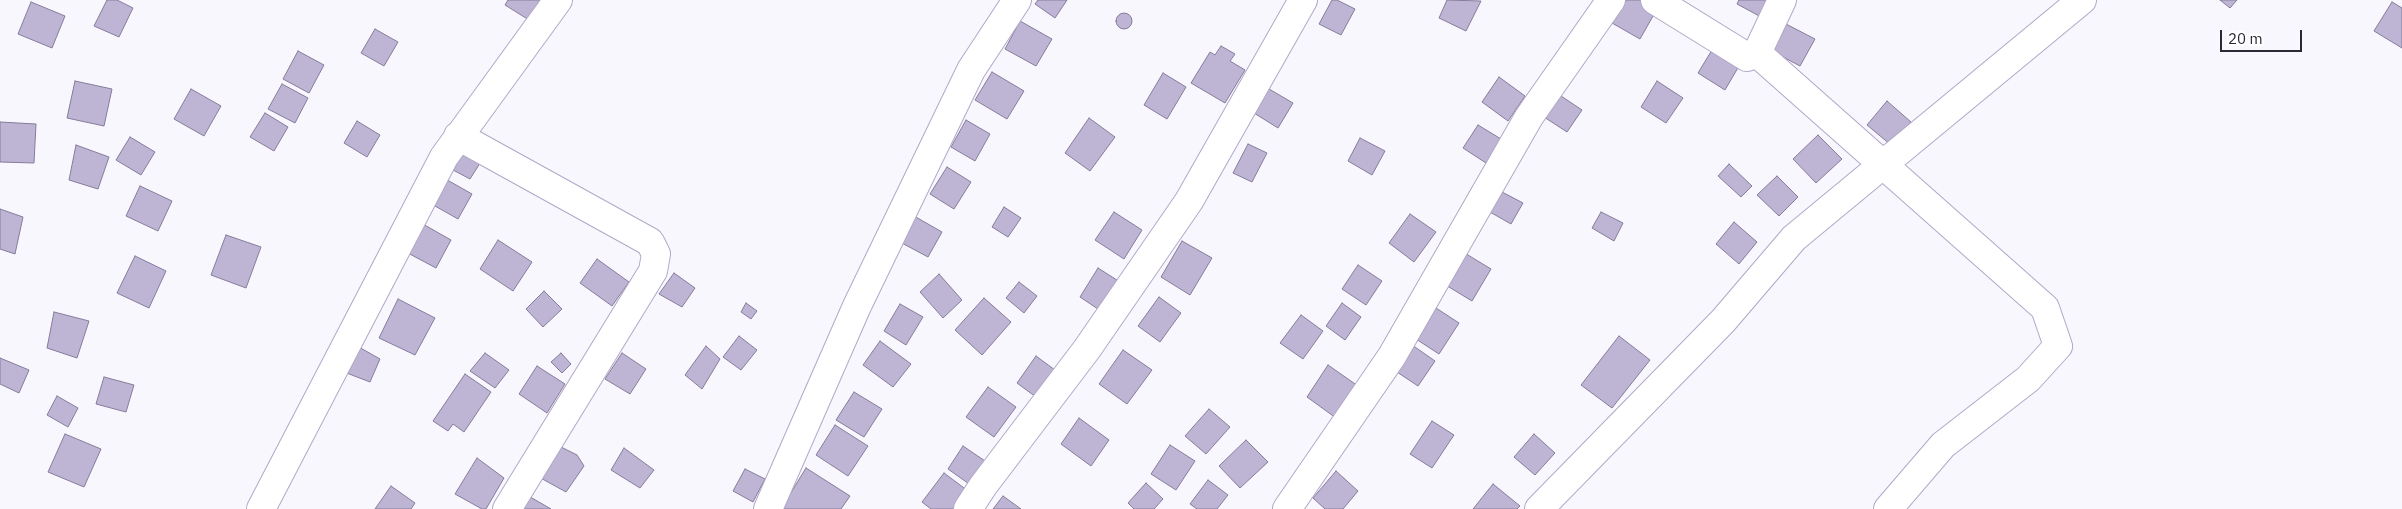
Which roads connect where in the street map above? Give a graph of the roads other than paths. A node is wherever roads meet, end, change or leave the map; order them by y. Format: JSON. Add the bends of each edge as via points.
{"nodes":[{"id":1,"x":558,"y":0,"type":"edge"},
{"id":2,"x":1017,"y":0,"type":"edge"},
{"id":3,"x":1303,"y":0,"type":"edge"},
{"id":4,"x":1611,"y":0,"type":"edge"},
{"id":5,"x":1655,"y":0,"type":"edge"},
{"id":6,"x":1782,"y":0,"type":"edge"},
{"id":7,"x":2082,"y":0,"type":"edge"},
{"id":8,"x":1757,"y":54,"type":"junction"},
{"id":9,"x":458,"y":136,"type":"junction"},
{"id":10,"x":1882,"y":165,"type":"junction"},
{"id":11,"x":261,"y":509,"type":"edge"},
{"id":12,"x":506,"y":509,"type":"edge"},
{"id":13,"x":768,"y":509,"type":"edge"},
{"id":14,"x":968,"y":509,"type":"edge"},
{"id":15,"x":1287,"y":509,"type":"edge"},
{"id":16,"x":1539,"y":509,"type":"edge"},
{"id":17,"x":1888,"y":509,"type":"edge"}],
"edges":[{"from":1,"to":9,"type":"street"},
{"from":2,"to":13,"type":"street","via":[[971,70],[857,306]]},
{"from":3,"to":14,"type":"street","via":[[1189,201],[1087,349]]},
{"from":4,"to":15,"type":"street","via":[[1529,117],[1392,356]]},
{"from":5,"to":8,"type":"street","via":[[1747,56]]},
{"from":6,"to":8,"type":"street"},
{"from":7,"to":10,"type":"street"},
{"from":8,"to":10,"type":"street"},
{"from":9,"to":11,"type":"street","via":[[444,157]]},
{"from":9,"to":12,"type":"street","via":[[650,242],[656,254],[653,272]]},
{"from":10,"to":16,"type":"street","via":[[1794,238],[1722,321]]},
{"from":10,"to":17,"type":"street","via":[[2046,308],[2058,346],[2028,379],[1943,445]]}]}
